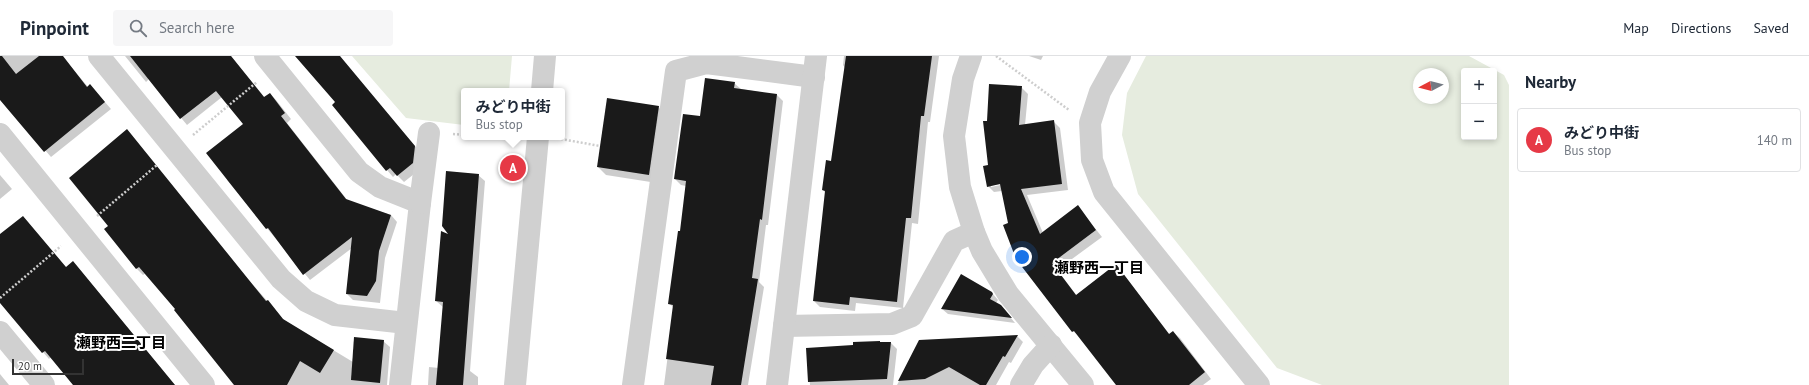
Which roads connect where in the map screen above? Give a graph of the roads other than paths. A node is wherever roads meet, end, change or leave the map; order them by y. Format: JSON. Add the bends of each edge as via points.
{"nodes":[{"id":1,"x":99,"y":56,"type":"edge"},
{"id":2,"x":545,"y":56,"type":"edge"},
{"id":3,"x":816,"y":56,"type":"edge"},
{"id":4,"x":971,"y":56,"type":"edge"},
{"id":5,"x":1120,"y":56,"type":"edge"},
{"id":6,"x":270,"y":62,"type":"edge"},
{"id":7,"x":814,"y":77,"type":"junction"},
{"id":8,"x":542,"y":88,"type":"edge"},
{"id":9,"x":429,"y":133,"type":"dead end"},
{"id":10,"x":0,"y":134,"type":"edge"},
{"id":11,"x":538,"y":140,"type":"edge"},
{"id":12,"x":420,"y":203,"type":"junction"},
{"id":13,"x":974,"y":232,"type":"junction"},
{"id":14,"x":406,"y":323,"type":"junction"},
{"id":15,"x":784,"y":326,"type":"junction"},
{"id":16,"x":0,"y":332,"type":"edge"},
{"id":17,"x":1050,"y":345,"type":"junction"},
{"id":18,"x":44,"y":385,"type":"edge"},
{"id":19,"x":204,"y":385,"type":"edge"},
{"id":20,"x":400,"y":385,"type":"edge"},
{"id":21,"x":515,"y":385,"type":"edge"},
{"id":22,"x":633,"y":385,"type":"edge"},
{"id":23,"x":777,"y":385,"type":"edge"},
{"id":24,"x":1021,"y":385,"type":"edge"},
{"id":25,"x":1083,"y":385,"type":"edge"},
{"id":26,"x":1259,"y":385,"type":"edge"}],
"edges":[{"from":1,"to":14,"type":"street","via":[[281,279],[306,301],[335,316]]},
{"from":2,"to":8,"type":"street"},
{"from":3,"to":7,"type":"street"},
{"from":4,"to":13,"type":"street","via":[[962,79],[954,136],[960,187]]},
{"from":5,"to":26,"type":"street","via":[[1100,92],[1090,123],[1092,160],[1104,192]]},
{"from":6,"to":12,"type":"street","via":[[359,172],[380,187]]},
{"from":7,"to":15,"type":"street"},
{"from":7,"to":22,"type":"street","via":[[706,63],[676,71]]},
{"from":9,"to":12,"type":"street"},
{"from":10,"to":19,"type":"street"},
{"from":11,"to":21,"type":"street"},
{"from":12,"to":14,"type":"street"},
{"from":13,"to":15,"type":"street","via":[[954,242],[912,316],[892,324]]},
{"from":13,"to":17,"type":"street","via":[[982,251],[1008,294]]},
{"from":14,"to":20,"type":"street"},
{"from":15,"to":23,"type":"street"},
{"from":16,"to":18,"type":"street"},
{"from":17,"to":24,"type":"street","via":[[1033,365]]},
{"from":17,"to":25,"type":"street"}]}
